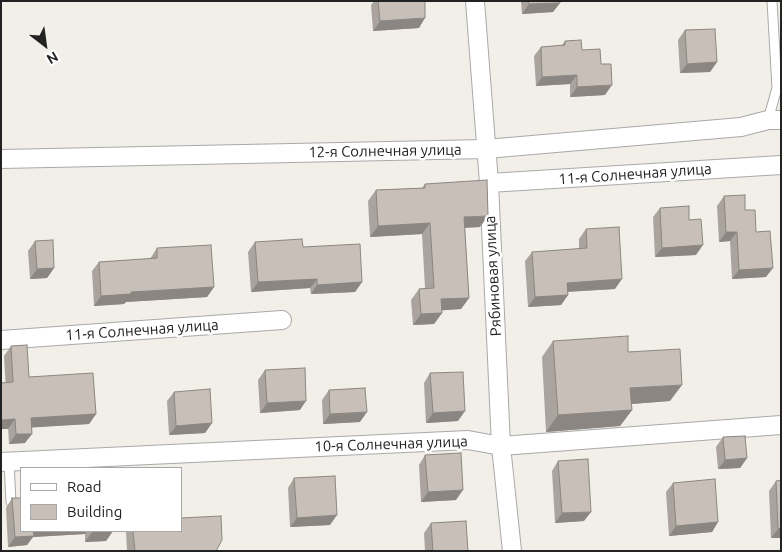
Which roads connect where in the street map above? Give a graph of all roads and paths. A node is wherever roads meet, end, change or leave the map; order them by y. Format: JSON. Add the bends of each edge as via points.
{"nodes":[{"id":1,"x":475,"y":1,"type":"edge"},
{"id":2,"x":772,"y":1,"type":"edge"},
{"id":3,"x":774,"y":120,"type":"edge"},
{"id":4,"x":486,"y":149,"type":"junction"},
{"id":5,"x":1,"y":159,"type":"edge"},
{"id":6,"x":781,"y":165,"type":"edge"},
{"id":7,"x":488,"y":183,"type":"junction"},
{"id":8,"x":282,"y":320,"type":"dead end"},
{"id":9,"x":1,"y":340,"type":"edge"},
{"id":10,"x":781,"y":425,"type":"edge"},
{"id":11,"x":500,"y":446,"type":"junction"},
{"id":12,"x":5,"y":462,"type":"edge"},
{"id":13,"x":85,"y":463,"type":"edge"},
{"id":14,"x":11,"y":502,"type":"edge"},
{"id":15,"x":512,"y":551,"type":"edge"}],
"edges":[{"from":1,"to":4,"type":"street","name":"Рябиновая улица"},
{"from":2,"to":3,"type":"lane","via":[[777,88]]},
{"from":3,"to":4,"type":"street","name":"12-я Солнечная улица","via":[[741,127]]},
{"from":4,"to":5,"type":"street","name":"12-я Солнечная улица"},
{"from":4,"to":7,"type":"street","name":"Рябиновая улица"},
{"from":6,"to":7,"type":"street","name":"11-я Солнечная улица"},
{"from":7,"to":11,"type":"street","name":"Рябиновая улица"},
{"from":8,"to":9,"type":"street","name":"11-я Солнечная улица"},
{"from":10,"to":11,"type":"street","name":"10-я Солнечная улица"},
{"from":11,"to":13,"type":"street","name":"10-я Солнечная улица","via":[[468,440]]},
{"from":11,"to":15,"type":"street","name":"Рябиновая улица"},
{"from":12,"to":13,"type":"street","name":"10-я Солнечная улица"},
{"from":12,"to":14,"type":"lane"}]}
